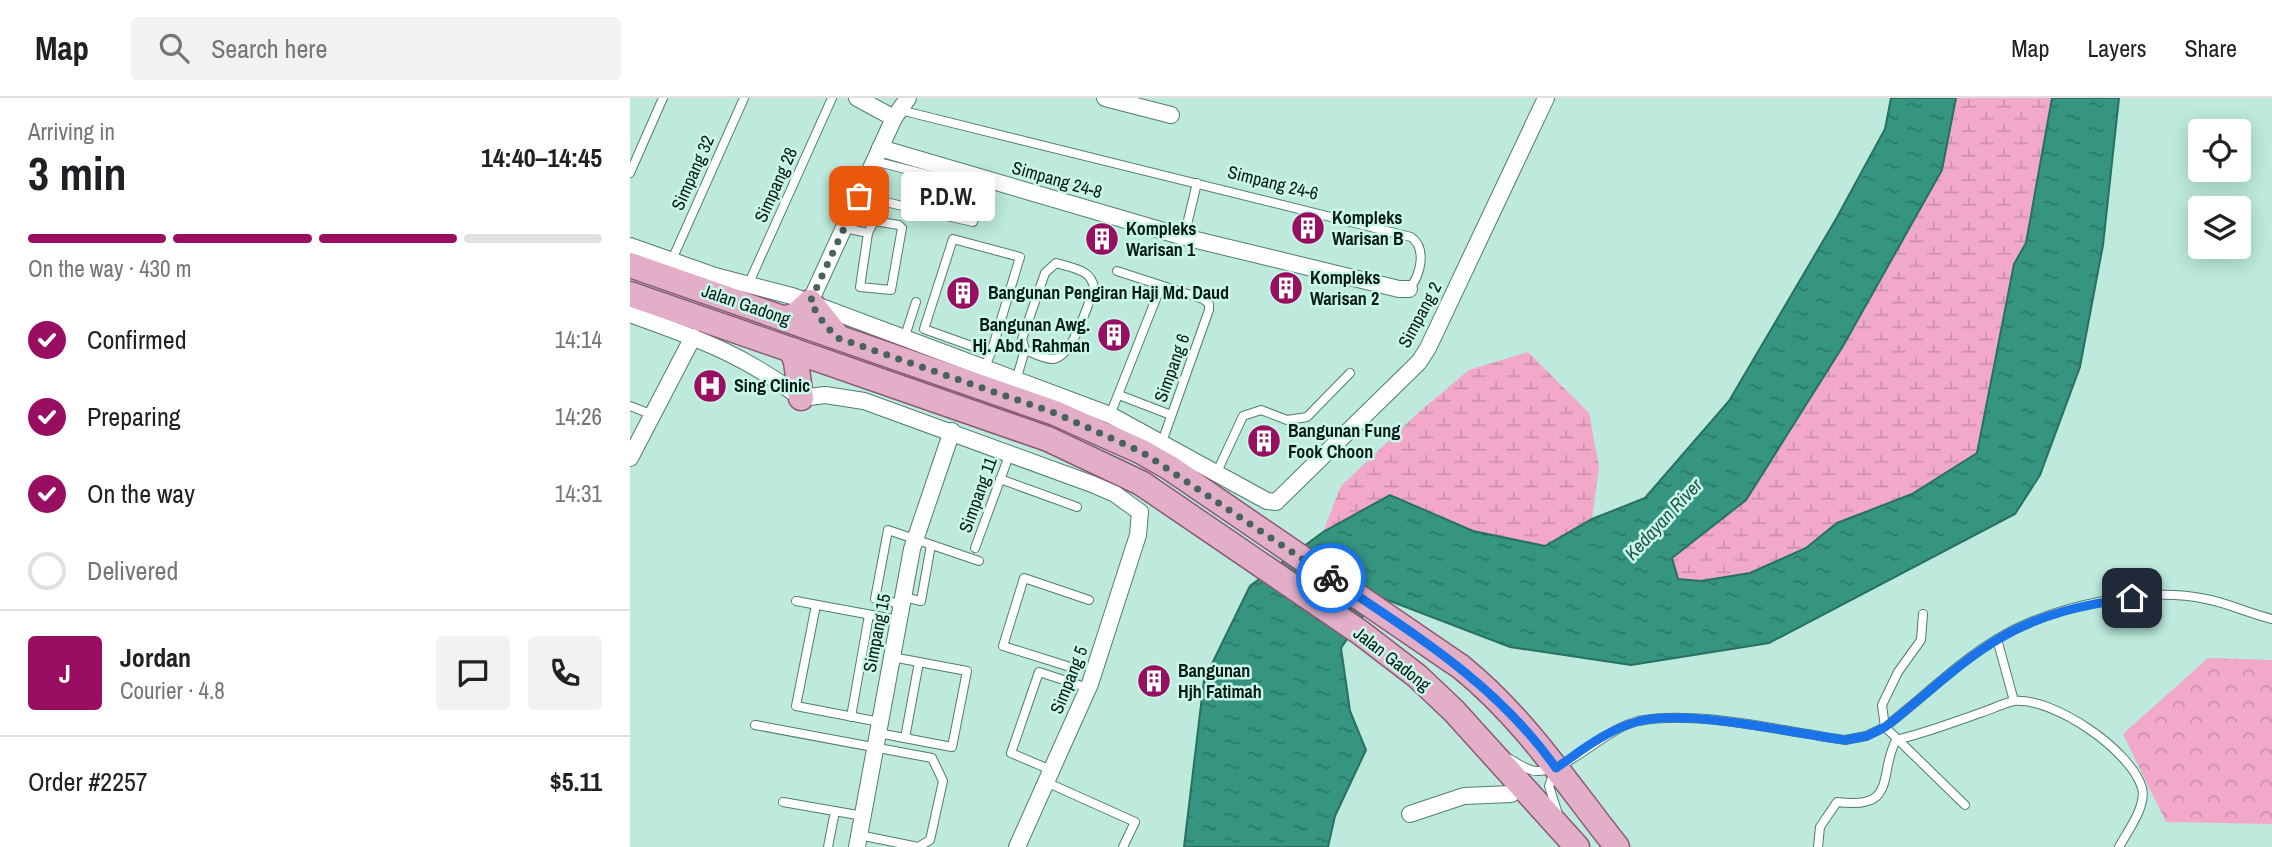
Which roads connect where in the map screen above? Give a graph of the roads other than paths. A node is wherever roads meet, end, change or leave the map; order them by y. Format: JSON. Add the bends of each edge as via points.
{"nodes":[{"id":1,"x":663,"y":98,"type":"edge"},
{"id":2,"x":744,"y":98,"type":"edge"},
{"id":3,"x":832,"y":98,"type":"edge"},
{"id":4,"x":857,"y":98,"type":"edge"},
{"id":5,"x":1105,"y":98,"type":"edge"},
{"id":6,"x":1546,"y":98,"type":"edge"},
{"id":7,"x":901,"y":109,"type":"edge"},
{"id":8,"x":1171,"y":115,"type":"dead end"},
{"id":9,"x":877,"y":154,"type":"junction"},
{"id":10,"x":630,"y":173,"type":"edge"},
{"id":11,"x":1197,"y":183,"type":"junction"},
{"id":12,"x":859,"y":196,"type":"junction"},
{"id":13,"x":845,"y":228,"type":"junction"},
{"id":14,"x":868,"y":233,"type":"junction"},
{"id":15,"x":1184,"y":237,"type":"junction"},
{"id":16,"x":630,"y":246,"type":"edge"},
{"id":17,"x":671,"y":262,"type":"junction"},
{"id":18,"x":630,"y":265,"type":"edge"},
{"id":19,"x":1116,"y":271,"type":"dead end"},
{"id":20,"x":748,"y":285,"type":"junction"},
{"id":21,"x":1161,"y":286,"type":"junction"},
{"id":22,"x":1409,"y":289,"type":"joint"},
{"id":23,"x":630,"y":294,"type":"edge"},
{"id":24,"x":810,"y":302,"type":"junction"},
{"id":25,"x":916,"y":302,"type":"dead end"},
{"id":26,"x":630,"y":314,"type":"edge"},
{"id":27,"x":784,"y":319,"type":"junction"},
{"id":28,"x":692,"y":337,"type":"junction"},
{"id":29,"x":838,"y":338,"type":"junction"},
{"id":30,"x":904,"y":340,"type":"junction"},
{"id":31,"x":792,"y":350,"type":"junction"},
{"id":32,"x":1025,"y":350,"type":"junction"},
{"id":33,"x":991,"y":353,"type":"junction"},
{"id":34,"x":827,"y":362,"type":"junction"},
{"id":35,"x":984,"y":368,"type":"junction"},
{"id":36,"x":1350,"y":373,"type":"dead end"},
{"id":37,"x":1016,"y":380,"type":"junction"},
{"id":38,"x":1119,"y":395,"type":"junction"},
{"id":39,"x":802,"y":398,"type":"junction"},
{"id":40,"x":630,"y":406,"type":"edge"},
{"id":41,"x":653,"y":415,"type":"junction"},
{"id":42,"x":1110,"y":415,"type":"junction"},
{"id":43,"x":1171,"y":415,"type":"junction"},
{"id":44,"x":952,"y":431,"type":"junction"},
{"id":45,"x":1162,"y":442,"type":"junction"},
{"id":46,"x":1010,"y":453,"type":"junction"},
{"id":47,"x":630,"y":458,"type":"edge"},
{"id":48,"x":1000,"y":480,"type":"junction"},
{"id":49,"x":1213,"y":485,"type":"junction"},
{"id":50,"x":1077,"y":507,"type":"dead end"},
{"id":51,"x":915,"y":540,"type":"junction"},
{"id":52,"x":931,"y":545,"type":"junction"},
{"id":53,"x":975,"y":548,"type":"dead end"},
{"id":54,"x":979,"y":561,"type":"dead end"},
{"id":55,"x":1089,"y":600,"type":"dead end"},
{"id":56,"x":796,"y":601,"type":"dead end"},
{"id":57,"x":816,"y":605,"type":"junction"},
{"id":58,"x":901,"y":607,"type":"junction"},
{"id":59,"x":869,"y":614,"type":"junction"},
{"id":60,"x":1923,"y":614,"type":"dead end"},
{"id":61,"x":2272,"y":619,"type":"edge"},
{"id":62,"x":1997,"y":639,"type":"junction"},
{"id":63,"x":892,"y":657,"type":"junction"},
{"id":64,"x":919,"y":662,"type":"junction"},
{"id":65,"x":1068,"y":666,"type":"dead end"},
{"id":66,"x":1088,"y":688,"type":"junction"},
{"id":67,"x":2014,"y":701,"type":"junction"},
{"id":68,"x":850,"y":717,"type":"junction"},
{"id":69,"x":755,"y":724,"type":"dead end"},
{"id":70,"x":1885,"y":727,"type":"junction"},
{"id":71,"x":877,"y":734,"type":"junction"},
{"id":72,"x":905,"y":738,"type":"junction"},
{"id":73,"x":1896,"y":740,"type":"junction"},
{"id":74,"x":1484,"y":744,"type":"junction"},
{"id":75,"x":1556,"y":768,"type":"junction"},
{"id":76,"x":1049,"y":776,"type":"junction"},
{"id":77,"x":1522,"y":786,"type":"junction"},
{"id":78,"x":783,"y":802,"type":"dead end"},
{"id":79,"x":1965,"y":805,"type":"dead end"},
{"id":80,"x":835,"y":811,"type":"junction"},
{"id":81,"x":1410,"y":814,"type":"dead end"},
{"id":82,"x":863,"y":816,"type":"junction"},
{"id":83,"x":858,"y":841,"type":"edge"},
{"id":84,"x":1572,"y":841,"type":"edge"},
{"id":85,"x":1022,"y":845,"type":"edge"},
{"id":86,"x":828,"y":847,"type":"edge"},
{"id":87,"x":1123,"y":847,"type":"edge"},
{"id":88,"x":1617,"y":847,"type":"edge"},
{"id":89,"x":1818,"y":847,"type":"edge"},
{"id":90,"x":2119,"y":847,"type":"edge"}],
"edges":[{"from":1,"to":10,"type":"lane"},
{"from":2,"to":17,"type":"lane","name":"Simpang 32"},
{"from":3,"to":20,"type":"lane","name":"Simpang 28"},
{"from":4,"to":7,"type":"street"},
{"from":5,"to":8,"type":"street"},
{"from":6,"to":49,"type":"street","name":"Simpang 2","via":[[1423,355],[1276,502]]},
{"from":7,"to":9,"type":"street"},
{"from":7,"to":11,"type":"lane","name":"Simpang 24-6"},
{"from":9,"to":12,"type":"street"},
{"from":9,"to":12,"type":"lane","via":[[984,188],[973,222]]},
{"from":9,"to":15,"type":"street","name":"Simpang 24-8"},
{"from":11,"to":15,"type":"lane"},
{"from":11,"to":22,"type":"lane","name":"Simpang 24-6","via":[[1411,237],[1422,251]]},
{"from":12,"to":13,"type":"street"},
{"from":13,"to":14,"type":"lane"},
{"from":13,"to":24,"type":"street"},
{"from":14,"to":14,"type":"lane","via":[[874,221],[902,228],[891,290],[860,287]]},
{"from":15,"to":22,"type":"street","name":"Simpang 24-6"},
{"from":16,"to":17,"type":"street"},
{"from":17,"to":20,"type":"street"},
{"from":18,"to":27,"type":"main road","name":"Jalan Gadong"},
{"from":19,"to":21,"type":"lane"},
{"from":20,"to":24,"type":"street"},
{"from":21,"to":38,"type":"lane"},
{"from":21,"to":43,"type":"lane","name":"Simpang 6","via":[[1209,303]]},
{"from":23,"to":31,"type":"main road","name":"Jalan Gadong"},
{"from":24,"to":27,"type":"main road"},
{"from":24,"to":29,"type":"main road"},
{"from":24,"to":30,"type":"street"},
{"from":25,"to":30,"type":"lane"},
{"from":26,"to":28,"type":"street"},
{"from":27,"to":29,"type":"main road","name":"Jalan Gadong"},
{"from":28,"to":39,"type":"street","via":[[731,351]]},
{"from":28,"to":41,"type":"street"},
{"from":29,"to":49,"type":"main road","name":"Jalan Gadong","via":[[1055,413]]},
{"from":30,"to":35,"type":"street"},
{"from":31,"to":34,"type":"main road","name":"Jalan Gadong"},
{"from":31,"to":39,"type":"main road"},
{"from":32,"to":32,"type":"lane","via":[[1022,340],[1050,266],[1056,263],[1088,274],[1094,289],[1068,351],[1050,359]]},
{"from":32,"to":37,"type":"lane"},
{"from":33,"to":33,"type":"lane","via":[[1020,257],[953,239],[924,329]]},
{"from":33,"to":35,"type":"lane"},
{"from":34,"to":39,"type":"main road"},
{"from":34,"to":74,"type":"main road","name":"Jalan Gadong","via":[[1048,439],[1142,483],[1361,633],[1417,676]]},
{"from":35,"to":37,"type":"street"},
{"from":36,"to":49,"type":"lane","via":[[1307,417],[1287,421],[1261,410],[1243,416]]},
{"from":37,"to":42,"type":"street"},
{"from":38,"to":42,"type":"lane"},
{"from":38,"to":43,"type":"lane"},
{"from":39,"to":44,"type":"street","via":[[825,395],[864,401]]},
{"from":40,"to":41,"type":"lane"},
{"from":41,"to":47,"type":"street"},
{"from":42,"to":45,"type":"street"},
{"from":43,"to":45,"type":"lane","name":"Simpang 6"},
{"from":44,"to":46,"type":"street"},
{"from":44,"to":51,"type":"street","name":"Simpang 15"},
{"from":45,"to":49,"type":"street"},
{"from":46,"to":48,"type":"lane","name":"Simpang 11"},
{"from":46,"to":66,"type":"street","name":"Simpang 5","via":[[1115,494],[1140,512],[1116,610]]},
{"from":48,"to":50,"type":"lane"},
{"from":48,"to":53,"type":"lane","name":"Simpang 11"},
{"from":49,"to":75,"type":"main road","name":"Jalan Gadong","via":[[1461,667],[1519,719]]},
{"from":51,"to":52,"type":"lane"},
{"from":51,"to":58,"type":"street","name":"Simpang 15"},
{"from":51,"to":58,"type":"lane","via":[[888,530],[875,599]]},
{"from":52,"to":54,"type":"lane"},
{"from":52,"to":58,"type":"lane","via":[[921,601]]},
{"from":55,"to":65,"type":"lane","via":[[1024,578],[1003,646]]},
{"from":56,"to":57,"type":"lane"},
{"from":57,"to":59,"type":"lane"},
{"from":57,"to":68,"type":"lane","via":[[796,706]]},
{"from":58,"to":59,"type":"lane"},
{"from":58,"to":63,"type":"street","name":"Simpang 15"},
{"from":59,"to":68,"type":"lane"},
{"from":60,"to":70,"type":"lane","via":[[1921,640],[1882,705]]},
{"from":61,"to":62,"type":"lane","via":[[2205,599],[2156,596],[2059,612]]},
{"from":62,"to":67,"type":"lane"},
{"from":62,"to":70,"type":"lane"},
{"from":63,"to":64,"type":"lane"},
{"from":63,"to":71,"type":"street","name":"Simpang 15"},
{"from":64,"to":72,"type":"lane"},
{"from":64,"to":72,"type":"lane","via":[[967,671],[952,747]]},
{"from":66,"to":76,"type":"street","name":"Simpang 5"},
{"from":66,"to":76,"type":"lane","via":[[1038,672],[1011,753]]},
{"from":67,"to":73,"type":"lane"},
{"from":67,"to":90,"type":"lane","via":[[2065,714],[2117,752],[2132,769],[2143,790]]},
{"from":68,"to":71,"type":"lane"},
{"from":69,"to":71,"type":"lane"},
{"from":70,"to":73,"type":"lane"},
{"from":70,"to":75,"type":"lane","via":[[1845,740],[1674,717],[1636,722],[1595,741]]},
{"from":71,"to":72,"type":"lane"},
{"from":71,"to":82,"type":"street","name":"Simpang 15"},
{"from":71,"to":83,"type":"lane","via":[[932,758],[943,781],[933,833],[925,845]]},
{"from":73,"to":79,"type":"lane"},
{"from":73,"to":89,"type":"lane","via":[[1878,794],[1855,805],[1837,802],[1820,827]]},
{"from":74,"to":75,"type":"lane","via":[[1529,770]]},
{"from":74,"to":77,"type":"main road","name":"Jalan Gadong"},
{"from":75,"to":84,"type":"lane","via":[[1549,786]]},
{"from":75,"to":88,"type":"main road","name":"Jalan Gadong"},
{"from":76,"to":85,"type":"street","name":"Simpang 5"},
{"from":76,"to":87,"type":"lane","via":[[1135,822]]},
{"from":77,"to":81,"type":"street","via":[[1511,793],[1464,796]]},
{"from":77,"to":84,"type":"main road","name":"Jalan Gadong"},
{"from":78,"to":80,"type":"lane"},
{"from":80,"to":82,"type":"lane"},
{"from":80,"to":86,"type":"lane"},
{"from":82,"to":83,"type":"street","name":"Simpang 15"}]}
